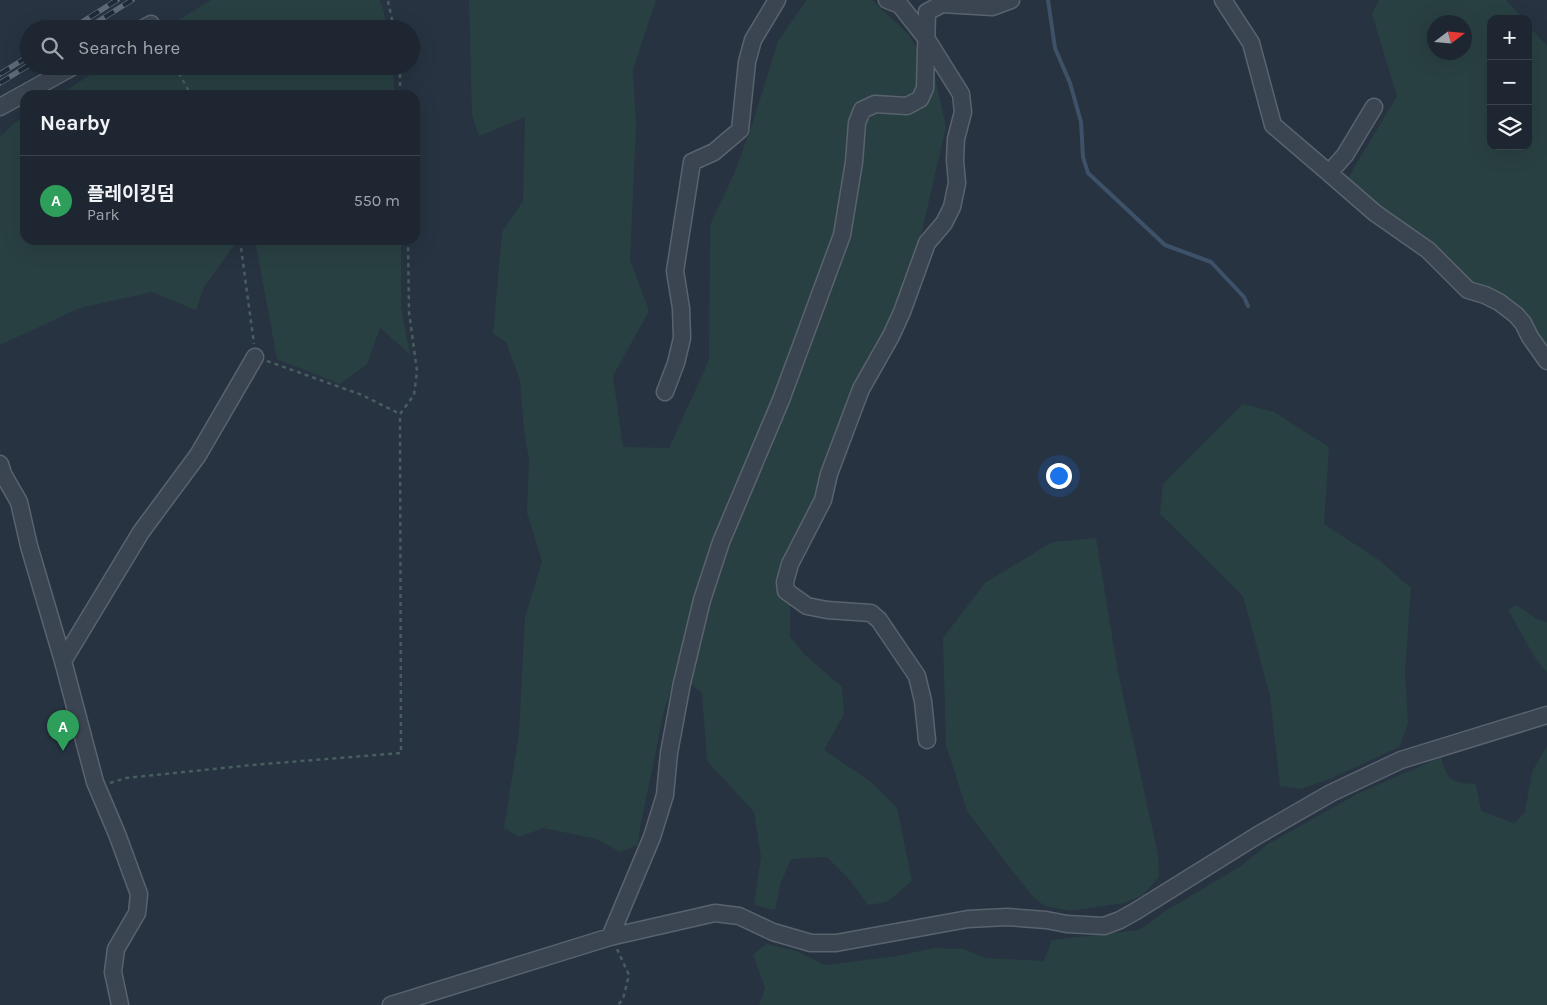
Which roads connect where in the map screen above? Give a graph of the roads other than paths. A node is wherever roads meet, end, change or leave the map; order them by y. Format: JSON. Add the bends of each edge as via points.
{"nodes":[{"id":1,"x":777,"y":0,"type":"edge"},
{"id":2,"x":887,"y":0,"type":"edge"},
{"id":3,"x":1012,"y":0,"type":"edge"},
{"id":4,"x":1223,"y":0,"type":"edge"},
{"id":5,"x":926,"y":38,"type":"junction"},
{"id":6,"x":58,"y":75,"type":"edge"},
{"id":7,"x":32,"y":90,"type":"edge"},
{"id":8,"x":20,"y":97,"type":"edge"},
{"id":9,"x":1374,"y":107,"type":"dead end"},
{"id":10,"x":0,"y":108,"type":"edge"},
{"id":11,"x":1329,"y":173,"type":"junction"},
{"id":12,"x":255,"y":357,"type":"road end"},
{"id":13,"x":1547,"y":361,"type":"edge"},
{"id":14,"x":666,"y":392,"type":"dead end"},
{"id":15,"x":0,"y":464,"type":"edge"},
{"id":16,"x":63,"y":661,"type":"junction"},
{"id":17,"x":1547,"y":715,"type":"edge"},
{"id":18,"x":928,"y":740,"type":"dead end"},
{"id":19,"x":608,"y":937,"type":"junction"},
{"id":20,"x":120,"y":1005,"type":"edge"},
{"id":21,"x":391,"y":1005,"type":"edge"}],
"edges":[{"from":1,"to":14,"type":"street","via":[[753,40],[747,62],[740,130],[714,152],[692,162],[676,271],[682,338]]},
{"from":2,"to":5,"type":"street","via":[[900,5]]},
{"from":3,"to":5,"type":"street","via":[[992,7],[942,4],[927,12]]},
{"from":4,"to":11,"type":"street","via":[[1251,43],[1273,125]]},
{"from":5,"to":18,"type":"street","via":[[961,94],[963,112],[956,146],[957,183],[952,207],[928,243],[891,336],[861,389],[828,474],[823,500],[790,564],[786,591],[807,606],[871,613],[880,620],[917,676]]},
{"from":5,"to":19,"type":"street","via":[[926,88],[920,99],[907,106],[875,104],[862,110],[857,123],[842,235],[782,400],[722,542],[702,600],[682,683],[665,795],[652,837]]},
{"from":6,"to":7,"type":"street"},
{"from":8,"to":10,"type":"street"},
{"from":9,"to":11,"type":"street","via":[[1345,155]]},
{"from":11,"to":13,"type":"street","via":[[1375,213],[1428,250],[1468,290],[1499,302],[1516,315]]},
{"from":12,"to":16,"type":"street","via":[[198,455],[141,532]]},
{"from":15,"to":16,"type":"street","via":[[19,502]]},
{"from":16,"to":20,"type":"street","via":[[97,787],[139,894],[137,913],[116,949],[113,972]]},
{"from":17,"to":19,"type":"street","via":[[1401,760],[1331,793],[1136,911],[1104,926],[1007,917],[968,919],[836,943],[811,943],[773,932],[738,916],[715,913]]},
{"from":19,"to":21,"type":"street"}]}
